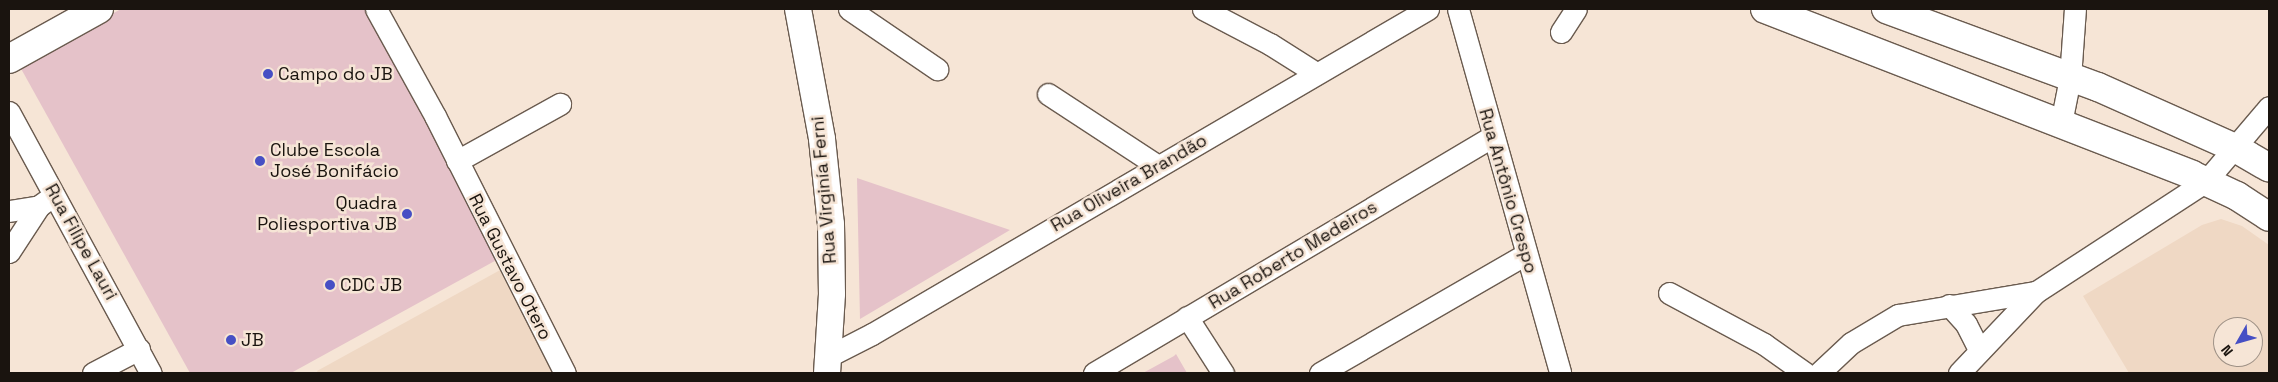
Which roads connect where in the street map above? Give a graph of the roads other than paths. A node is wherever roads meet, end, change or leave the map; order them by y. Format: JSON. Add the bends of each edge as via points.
{"nodes":[{"id":1,"x":99,"y":9,"type":"edge"},
{"id":2,"x":376,"y":9,"type":"edge"},
{"id":3,"x":798,"y":9,"type":"edge"},
{"id":4,"x":849,"y":9,"type":"edge"},
{"id":5,"x":1203,"y":9,"type":"edge"},
{"id":6,"x":1428,"y":9,"type":"edge"},
{"id":7,"x":1458,"y":9,"type":"edge"},
{"id":8,"x":1576,"y":9,"type":"edge"},
{"id":9,"x":1765,"y":9,"type":"edge"},
{"id":10,"x":1886,"y":9,"type":"edge"},
{"id":11,"x":2075,"y":9,"type":"edge"},
{"id":12,"x":1561,"y":32,"type":"dead end"},
{"id":13,"x":10,"y":56,"type":"edge"},
{"id":14,"x":937,"y":69,"type":"dead end"},
{"id":15,"x":1316,"y":73,"type":"junction"},
{"id":16,"x":2070,"y":78,"type":"junction"},
{"id":17,"x":1048,"y":94,"type":"dead end"},
{"id":18,"x":560,"y":104,"type":"dead end"},
{"id":19,"x":2269,"y":107,"type":"edge"},
{"id":20,"x":9,"y":112,"type":"edge"},
{"id":21,"x":2061,"y":123,"type":"junction"},
{"id":22,"x":1492,"y":137,"type":"junction"},
{"id":23,"x":2235,"y":148,"type":"junction"},
{"id":24,"x":457,"y":161,"type":"junction"},
{"id":25,"x":1158,"y":166,"type":"junction"},
{"id":26,"x":2269,"y":168,"type":"edge"},
{"id":27,"x":2206,"y":181,"type":"junction"},
{"id":28,"x":47,"y":201,"type":"junction"},
{"id":29,"x":9,"y":211,"type":"edge"},
{"id":30,"x":2269,"y":217,"type":"edge"},
{"id":31,"x":9,"y":252,"type":"edge"},
{"id":32,"x":1526,"y":254,"type":"junction"},
{"id":33,"x":2036,"y":292,"type":"junction"},
{"id":34,"x":1669,"y":294,"type":"dead end"},
{"id":35,"x":1949,"y":305,"type":"junction"},
{"id":36,"x":1188,"y":317,"type":"junction"},
{"id":37,"x":139,"y":349,"type":"junction"},
{"id":38,"x":1980,"y":351,"type":"junction"},
{"id":39,"x":828,"y":364,"type":"edge"},
{"id":40,"x":93,"y":373,"type":"edge"},
{"id":41,"x":151,"y":373,"type":"edge"},
{"id":42,"x":565,"y":373,"type":"edge"},
{"id":43,"x":1094,"y":373,"type":"edge"},
{"id":44,"x":1223,"y":373,"type":"edge"},
{"id":45,"x":1320,"y":373,"type":"edge"},
{"id":46,"x":1560,"y":373,"type":"edge"},
{"id":47,"x":1805,"y":373,"type":"edge"},
{"id":48,"x":1819,"y":373,"type":"edge"},
{"id":49,"x":1959,"y":373,"type":"edge"}],
"edges":[{"from":1,"to":13,"type":"main road"},
{"from":2,"to":24,"type":"street","name":"Rua Gustavo Otero"},
{"from":3,"to":39,"type":"street","name":"Rua Virginía Ferni","via":[[822,139],[831,224]]},
{"from":4,"to":14,"type":"street"},
{"from":5,"to":15,"type":"street","via":[[1270,44]]},
{"from":6,"to":15,"type":"street","name":"Rua Oliveira Brandão"},
{"from":7,"to":22,"type":"street","name":"Rua Antônio Crespo"},
{"from":8,"to":12,"type":"street"},
{"from":9,"to":21,"type":"main road"},
{"from":10,"to":16,"type":"main road"},
{"from":11,"to":16,"type":"street"},
{"from":15,"to":25,"type":"street","name":"Rua Oliveira Brandão"},
{"from":16,"to":21,"type":"street"},
{"from":16,"to":23,"type":"main road"},
{"from":17,"to":25,"type":"street"},
{"from":18,"to":24,"type":"street"},
{"from":19,"to":23,"type":"street"},
{"from":20,"to":28,"type":"street","name":"Rua Filipe Lauri"},
{"from":21,"to":27,"type":"main road"},
{"from":22,"to":32,"type":"street","name":"Rua Antônio Crespo"},
{"from":22,"to":36,"type":"street","name":"Rua Roberto Medeiros"},
{"from":23,"to":26,"type":"main road"},
{"from":23,"to":27,"type":"street"},
{"from":24,"to":42,"type":"street","name":"Rua Gustavo Otero"},
{"from":25,"to":39,"type":"street","name":"Rua Oliveira Brandão","via":[[880,329]]},
{"from":27,"to":30,"type":"main road"},
{"from":27,"to":33,"type":"street"},
{"from":28,"to":29,"type":"street"},
{"from":28,"to":31,"type":"street"},
{"from":28,"to":37,"type":"street","name":"Rua Filipe Lauri"},
{"from":32,"to":45,"type":"street"},
{"from":32,"to":46,"type":"street","name":"Rua Antônio Crespo"},
{"from":33,"to":35,"type":"street"},
{"from":33,"to":38,"type":"street"},
{"from":34,"to":47,"type":"street","via":[[1764,344]]},
{"from":35,"to":38,"type":"street","via":[[1966,324]]},
{"from":35,"to":48,"type":"street","via":[[1898,315],[1851,343]]},
{"from":36,"to":43,"type":"street","name":"Rua Roberto Medeiros"},
{"from":36,"to":44,"type":"street"},
{"from":37,"to":40,"type":"street"},
{"from":37,"to":41,"type":"street","name":"Rua Filipe Lauri"},
{"from":38,"to":49,"type":"street"}]}
